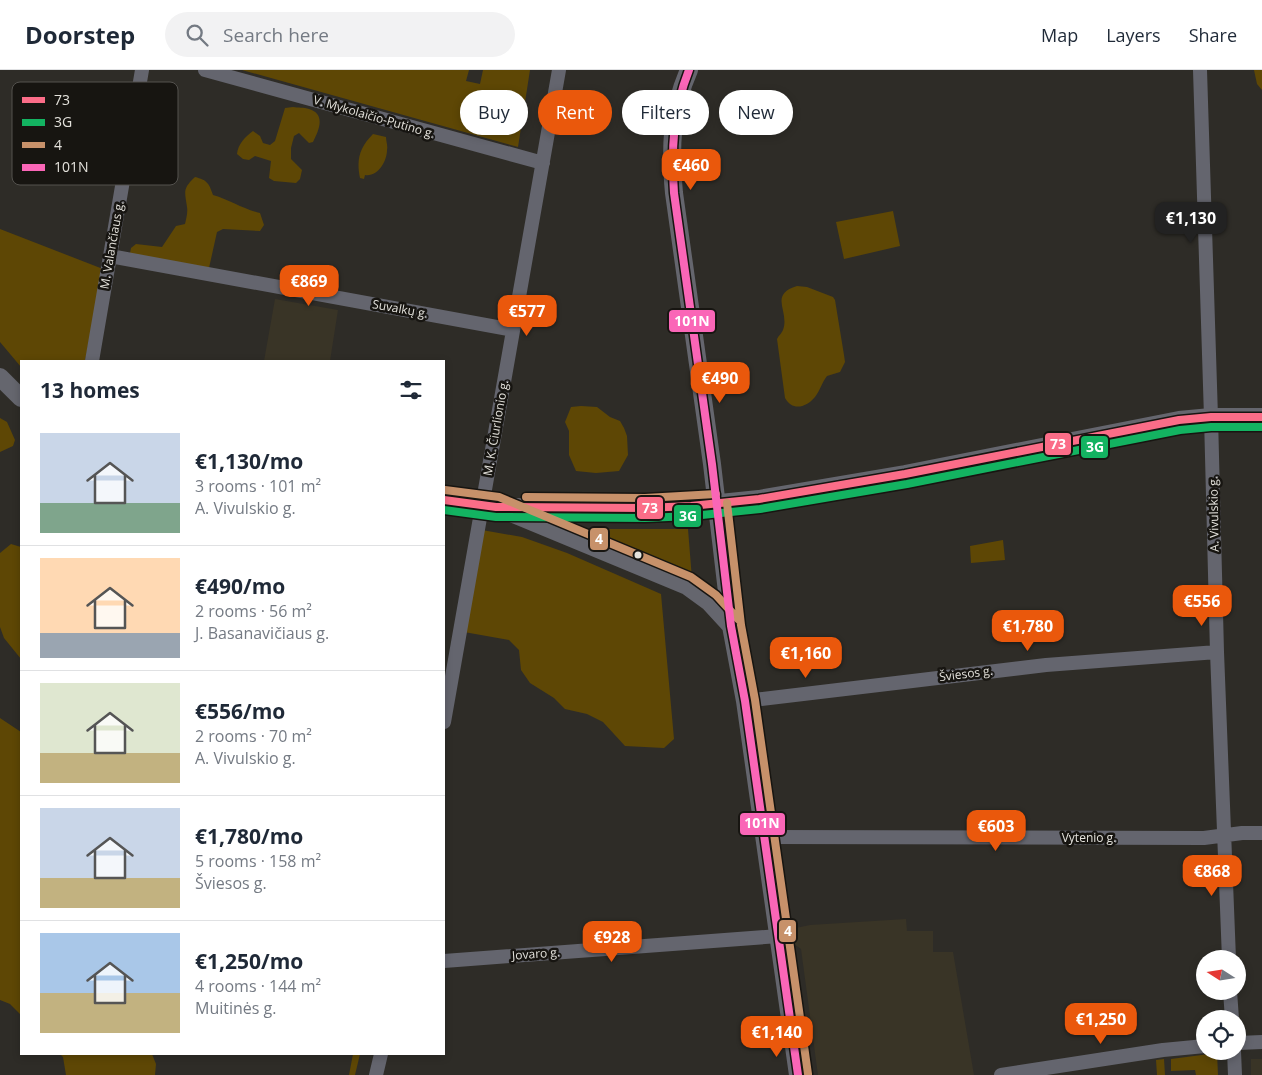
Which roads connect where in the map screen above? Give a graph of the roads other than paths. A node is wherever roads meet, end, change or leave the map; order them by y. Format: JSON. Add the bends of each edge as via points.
{"nodes":[{"id":1,"x":205,"y":70,"type":"edge"},
{"id":2,"x":559,"y":70,"type":"edge"},
{"id":3,"x":689,"y":70,"type":"edge"},
{"id":4,"x":1200,"y":70,"type":"edge"},
{"id":5,"x":543,"y":163,"type":"junction"},
{"id":6,"x":122,"y":185,"type":"edge"},
{"id":7,"x":110,"y":256,"type":"junction"},
{"id":8,"x":513,"y":330,"type":"junction"},
{"id":9,"x":92,"y":360,"type":"edge"},
{"id":10,"x":0,"y":377,"type":"edge"},
{"id":11,"x":20,"y":397,"type":"edge"},
{"id":12,"x":1211,"y":417,"type":"junction"},
{"id":13,"x":1262,"y":417,"type":"edge"},
{"id":14,"x":445,"y":500,"type":"edge"},
{"id":15,"x":717,"y":504,"type":"junction"},
{"id":16,"x":489,"y":506,"type":"junction"},
{"id":17,"x":731,"y":626,"type":"junction"},
{"id":18,"x":1217,"y":652,"type":"junction"},
{"id":19,"x":745,"y":702,"type":"junction"},
{"id":20,"x":445,"y":717,"type":"edge"},
{"id":21,"x":1262,"y":833,"type":"edge"},
{"id":22,"x":1225,"y":835,"type":"junction"},
{"id":23,"x":765,"y":837,"type":"junction"},
{"id":24,"x":779,"y":936,"type":"junction"},
{"id":25,"x":1229,"y":950,"type":"edge"},
{"id":26,"x":445,"y":961,"type":"edge"},
{"id":27,"x":1262,"y":1042,"type":"edge"},
{"id":28,"x":1246,"y":1043,"type":"edge"},
{"id":29,"x":794,"y":1047,"type":"junction"},
{"id":30,"x":1196,"y":1047,"type":"edge"},
{"id":31,"x":381,"y":1055,"type":"edge"},
{"id":32,"x":1234,"y":1060,"type":"edge"},
{"id":33,"x":376,"y":1075,"type":"edge"},
{"id":34,"x":788,"y":1075,"type":"edge"},
{"id":35,"x":798,"y":1075,"type":"edge"},
{"id":36,"x":1001,"y":1075,"type":"edge"},
{"id":37,"x":1234,"y":1075,"type":"edge"}],
"edges":[{"from":1,"to":5,"type":"street","name":"V. Mykolaičio-Putino g."},
{"from":2,"to":5,"type":"street","name":"M. K. Čiurlionio g."},
{"from":3,"to":15,"type":"main road","via":[[678,95],[674,116],[672,169]]},
{"from":4,"to":12,"type":"street","name":"A. Vivulskio g."},
{"from":5,"to":8,"type":"street","name":"M. K. Čiurlionio g."},
{"from":6,"to":7,"type":"street","name":"M. Valančiaus g."},
{"from":7,"to":8,"type":"street","name":"Suvalkų g."},
{"from":7,"to":9,"type":"street","name":"M. Valančiaus g."},
{"from":8,"to":16,"type":"street","name":"M. K. Čiurlionio g."},
{"from":10,"to":11,"type":"main road"},
{"from":12,"to":13,"type":"main road"},
{"from":12,"to":15,"type":"main road","via":[[1179,420],[881,478]]},
{"from":12,"to":18,"type":"street","name":"A. Vivulskio g."},
{"from":14,"to":16,"type":"main road"},
{"from":15,"to":16,"type":"main road","via":[[645,508]]},
{"from":15,"to":17,"type":"main road"},
{"from":16,"to":17,"type":"main road","via":[[687,586],[709,602]]},
{"from":16,"to":20,"type":"street","name":"M. K. Čiurlionio g."},
{"from":17,"to":19,"type":"main road"},
{"from":18,"to":19,"type":"street","name":"Šviesos g.","via":[[1046,665]]},
{"from":18,"to":22,"type":"street","name":"A. Vivulskio g."},
{"from":19,"to":23,"type":"main road"},
{"from":21,"to":22,"type":"street","name":"Vytenio g."},
{"from":22,"to":23,"type":"street","name":"Vytenio g.","via":[[1204,838]]},
{"from":22,"to":25,"type":"street","name":"A. Vivulskio g."},
{"from":23,"to":24,"type":"main road"},
{"from":24,"to":26,"type":"street","name":"Jovaro g."},
{"from":24,"to":29,"type":"main road"},
{"from":27,"to":28,"type":"street"},
{"from":29,"to":34,"type":"street"},
{"from":29,"to":35,"type":"main road"},
{"from":30,"to":36,"type":"street"},
{"from":31,"to":33,"type":"street"},
{"from":32,"to":37,"type":"street"}]}
